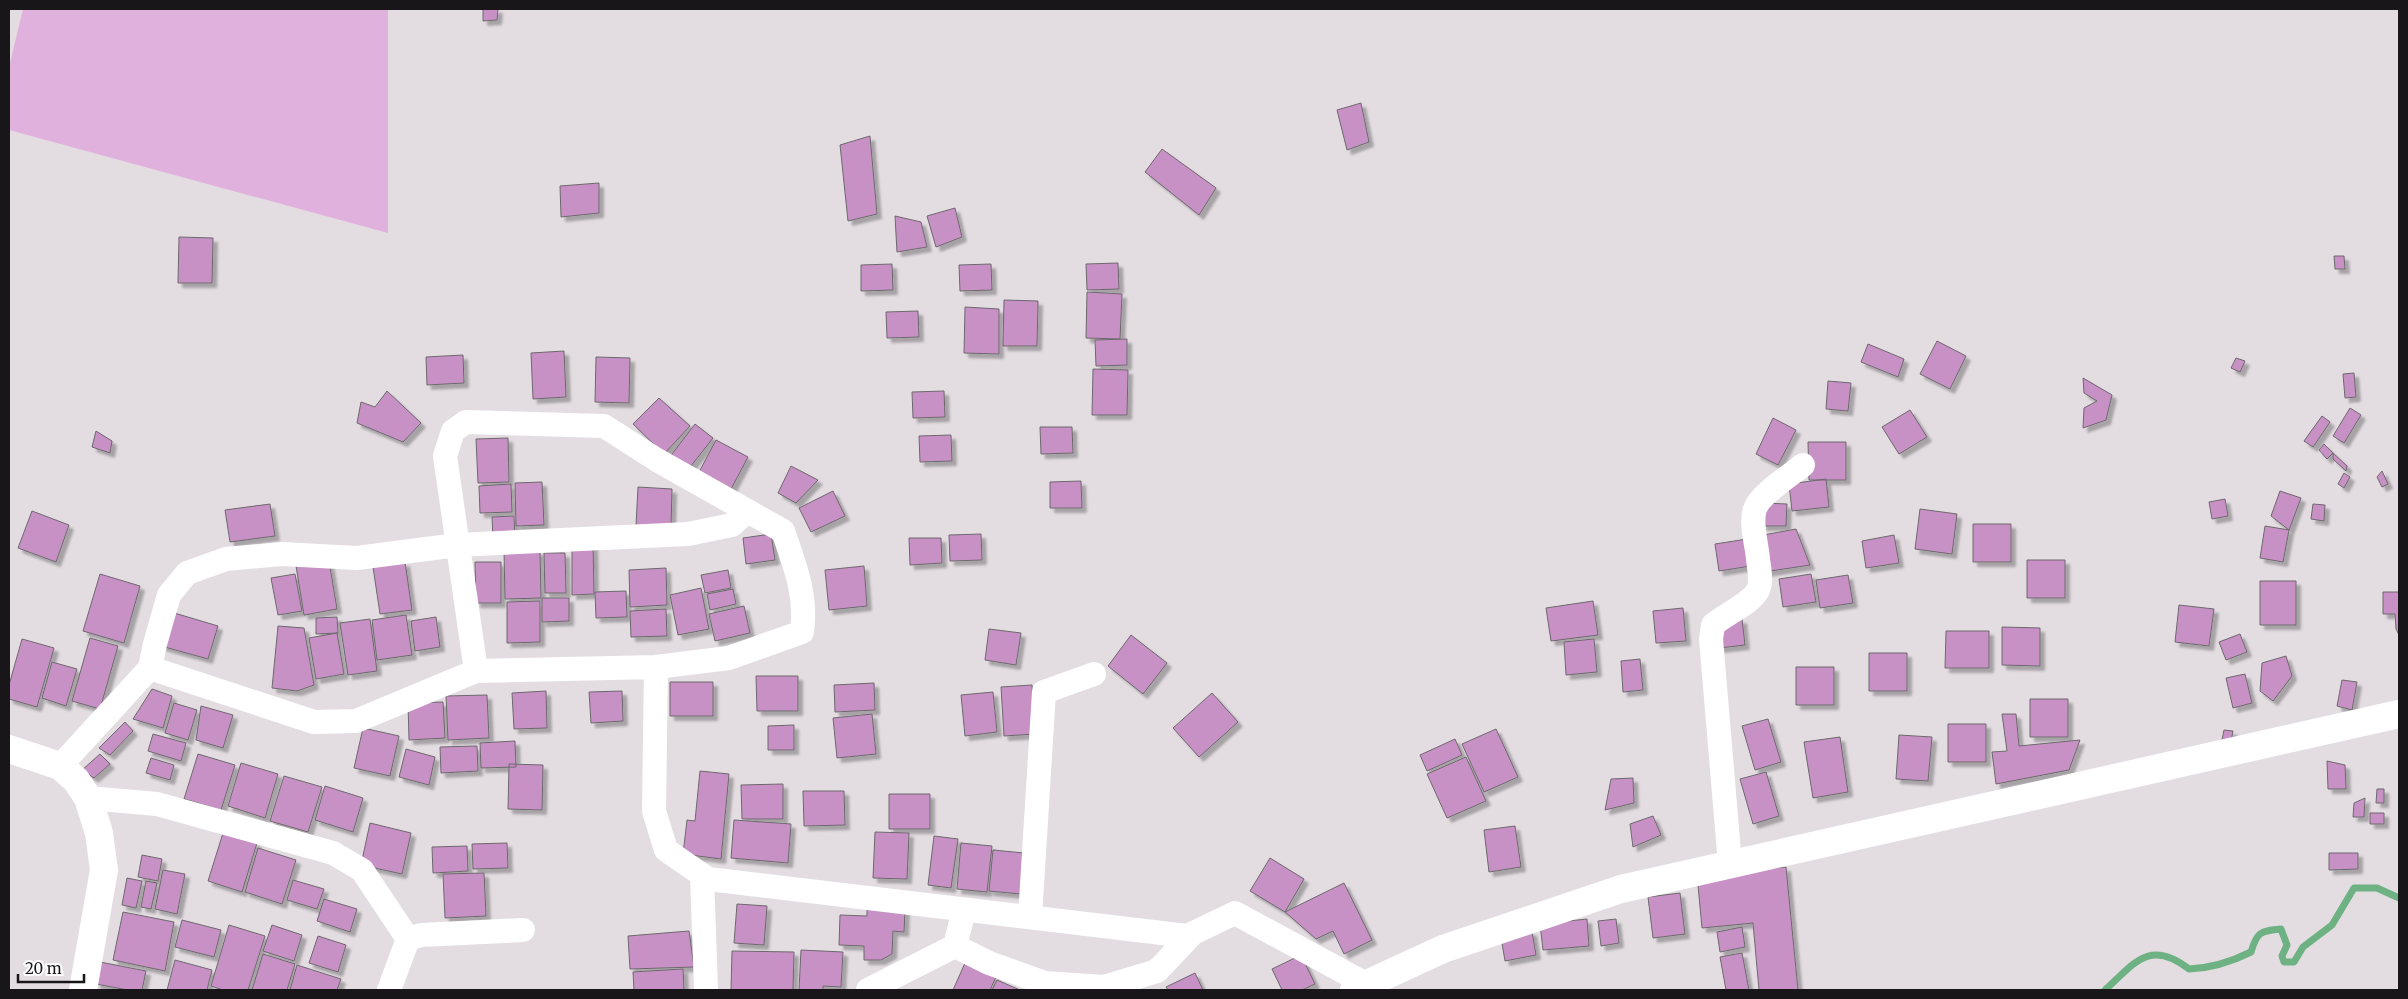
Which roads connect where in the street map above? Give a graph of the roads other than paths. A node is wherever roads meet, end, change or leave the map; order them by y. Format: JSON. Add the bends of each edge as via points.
{"nodes":[{"id":1,"x":1803,"y":465,"type":"dead end"},
{"id":2,"x":747,"y":511,"type":"junction"},
{"id":3,"x":457,"y":545,"type":"junction"},
{"id":4,"x":656,"y":667,"type":"junction"},
{"id":5,"x":150,"y":668,"type":"junction"},
{"id":6,"x":476,"y":671,"type":"junction"},
{"id":7,"x":1094,"y":674,"type":"dead end"},
{"id":8,"x":2399,"y":714,"type":"edge"},
{"id":9,"x":9,"y":749,"type":"edge"},
{"id":10,"x":60,"y":766,"type":"junction"},
{"id":11,"x":88,"y":798,"type":"junction"},
{"id":12,"x":1730,"y":864,"type":"junction"},
{"id":13,"x":702,"y":875,"type":"junction"},
{"id":14,"x":964,"y":910,"type":"junction"},
{"id":15,"x":1030,"y":918,"type":"junction"},
{"id":16,"x":523,"y":930,"type":"dead end"},
{"id":17,"x":1193,"y":933,"type":"junction"},
{"id":18,"x":408,"y":939,"type":"junction"},
{"id":19,"x":955,"y":946,"type":"junction"},
{"id":20,"x":1360,"y":987,"type":"edge"},
{"id":21,"x":82,"y":990,"type":"edge"},
{"id":22,"x":389,"y":990,"type":"edge"},
{"id":23,"x":706,"y":990,"type":"edge"},
{"id":24,"x":868,"y":990,"type":"edge"}],
"edges":[{"from":1,"to":12,"type":"street","via":[[1755,508],[1760,575],[1758,590],[1748,601],[1712,625]]},
{"from":2,"to":3,"type":"street","via":[[732,525],[688,534]]},
{"from":2,"to":3,"type":"street","via":[[604,426],[466,422],[453,431],[445,456]]},
{"from":2,"to":4,"type":"street","via":[[783,531],[800,579],[805,612],[802,632],[729,658]]},
{"from":3,"to":5,"type":"street","via":[[357,558],[282,554],[226,559],[187,573],[169,595]]},
{"from":3,"to":6,"type":"street"},
{"from":4,"to":6,"type":"street"},
{"from":4,"to":13,"type":"street","via":[[654,811],[666,850]]},
{"from":5,"to":6,"type":"street","via":[[314,722],[356,721]]},
{"from":5,"to":10,"type":"street"},
{"from":7,"to":15,"type":"street","via":[[1044,692]]},
{"from":8,"to":12,"type":"street"},
{"from":9,"to":10,"type":"street"},
{"from":10,"to":11,"type":"street","via":[[76,780]]},
{"from":11,"to":18,"type":"street","via":[[157,804],[333,854],[362,870]]},
{"from":11,"to":21,"type":"street","via":[[99,833],[104,870]]},
{"from":12,"to":20,"type":"street","via":[[1620,889],[1444,949]]},
{"from":13,"to":14,"type":"street","via":[[708,879]]},
{"from":13,"to":23,"type":"street"},
{"from":14,"to":15,"type":"street"},
{"from":14,"to":19,"type":"street"},
{"from":15,"to":17,"type":"street","via":[[1187,936]]},
{"from":16,"to":18,"type":"street","via":[[421,935]]},
{"from":17,"to":19,"type":"street","via":[[1157,972],[1104,987],[1046,984]]},
{"from":17,"to":20,"type":"street","via":[[1235,913]]},
{"from":18,"to":22,"type":"street"},
{"from":19,"to":24,"type":"street"}]}
